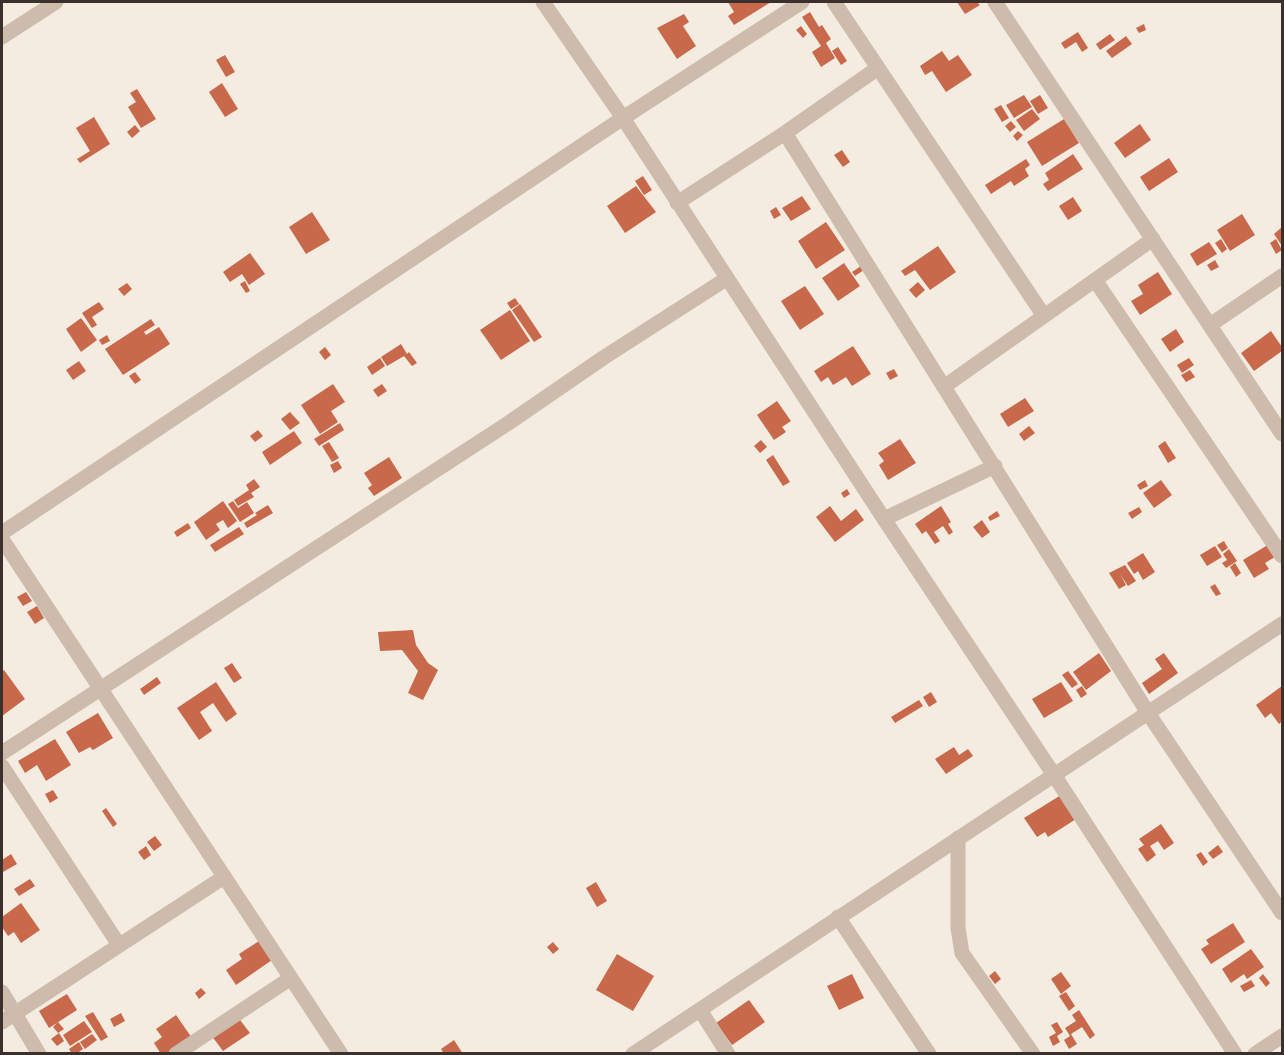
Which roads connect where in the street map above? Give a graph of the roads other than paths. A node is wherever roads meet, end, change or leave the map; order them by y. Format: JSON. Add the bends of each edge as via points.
{"nodes":[{"id":1,"x":56,"y":2,"type":"edge"},
{"id":2,"x":543,"y":2,"type":"edge"},
{"id":3,"x":802,"y":2,"type":"edge"},
{"id":4,"x":834,"y":2,"type":"edge"},
{"id":5,"x":995,"y":2,"type":"edge"},
{"id":6,"x":2,"y":37,"type":"edge"},
{"id":7,"x":878,"y":68,"type":"junction"},
{"id":8,"x":623,"y":118,"type":"junction"},
{"id":9,"x":785,"y":133,"type":"junction"},
{"id":10,"x":677,"y":203,"type":"junction"},
{"id":11,"x":1153,"y":239,"type":"junction"},
{"id":12,"x":1282,"y":276,"type":"edge"},
{"id":13,"x":726,"y":279,"type":"junction"},
{"id":14,"x":1095,"y":280,"type":"junction"},
{"id":15,"x":1044,"y":316,"type":"junction"},
{"id":16,"x":1210,"y":325,"type":"junction"},
{"id":17,"x":945,"y":386,"type":"junction"},
{"id":18,"x":1282,"y":434,"type":"edge"},
{"id":19,"x":995,"y":466,"type":"junction"},
{"id":20,"x":884,"y":519,"type":"junction"},
{"id":21,"x":2,"y":533,"type":"edge"},
{"id":22,"x":2,"y":539,"type":"edge"},
{"id":23,"x":1282,"y":556,"type":"edge"},
{"id":24,"x":1282,"y":624,"type":"edge"},
{"id":25,"x":101,"y":689,"type":"junction"},
{"id":26,"x":1148,"y":713,"type":"junction"},
{"id":27,"x":2,"y":753,"type":"edge"},
{"id":28,"x":2,"y":766,"type":"edge"},
{"id":29,"x":1054,"y":775,"type":"junction"},
{"id":30,"x":958,"y":838,"type":"junction"},
{"id":31,"x":224,"y":877,"type":"junction"},
{"id":32,"x":1282,"y":913,"type":"edge"},
{"id":33,"x":838,"y":917,"type":"junction"},
{"id":34,"x":119,"y":945,"type":"junction"},
{"id":35,"x":291,"y":978,"type":"junction"},
{"id":36,"x":2,"y":992,"type":"edge"},
{"id":37,"x":700,"y":1010,"type":"junction"},
{"id":38,"x":8,"y":1017,"type":"edge"},
{"id":39,"x":1282,"y":1036,"type":"edge"},
{"id":40,"x":39,"y":1053,"type":"edge"},
{"id":41,"x":176,"y":1053,"type":"edge"},
{"id":42,"x":340,"y":1053,"type":"edge"},
{"id":43,"x":633,"y":1053,"type":"edge"},
{"id":44,"x":728,"y":1053,"type":"edge"},
{"id":45,"x":929,"y":1053,"type":"edge"},
{"id":46,"x":1033,"y":1053,"type":"edge"},
{"id":47,"x":1235,"y":1053,"type":"edge"},
{"id":48,"x":1255,"y":1053,"type":"edge"}],
"edges":[{"from":1,"to":6,"type":"street"},
{"from":2,"to":8,"type":"street"},
{"from":3,"to":8,"type":"street"},
{"from":4,"to":7,"type":"street"},
{"from":5,"to":11,"type":"street"},
{"from":7,"to":9,"type":"street"},
{"from":7,"to":15,"type":"street"},
{"from":8,"to":10,"type":"street"},
{"from":8,"to":21,"type":"street"},
{"from":9,"to":10,"type":"street"},
{"from":9,"to":17,"type":"street"},
{"from":10,"to":13,"type":"street"},
{"from":11,"to":14,"type":"street"},
{"from":11,"to":16,"type":"street"},
{"from":12,"to":16,"type":"street"},
{"from":13,"to":20,"type":"street"},
{"from":13,"to":25,"type":"street"},
{"from":14,"to":15,"type":"street"},
{"from":14,"to":23,"type":"street"},
{"from":15,"to":17,"type":"street"},
{"from":16,"to":18,"type":"street"},
{"from":17,"to":19,"type":"street"},
{"from":19,"to":20,"type":"street"},
{"from":19,"to":26,"type":"street"},
{"from":20,"to":29,"type":"street"},
{"from":22,"to":25,"type":"street"},
{"from":24,"to":26,"type":"street"},
{"from":25,"to":27,"type":"street"},
{"from":25,"to":31,"type":"street"},
{"from":26,"to":29,"type":"street"},
{"from":26,"to":32,"type":"street"},
{"from":28,"to":34,"type":"street"},
{"from":29,"to":30,"type":"street"},
{"from":29,"to":47,"type":"street"},
{"from":30,"to":33,"type":"street"},
{"from":30,"to":46,"type":"street","via":[[958,928],[962,953]]},
{"from":31,"to":34,"type":"street"},
{"from":31,"to":35,"type":"street"},
{"from":33,"to":37,"type":"street"},
{"from":33,"to":45,"type":"street"},
{"from":34,"to":38,"type":"street"},
{"from":35,"to":41,"type":"street"},
{"from":35,"to":42,"type":"street"},
{"from":36,"to":38,"type":"street"},
{"from":37,"to":43,"type":"street"},
{"from":37,"to":44,"type":"street"},
{"from":38,"to":40,"type":"street"},
{"from":39,"to":48,"type":"street"}]}
